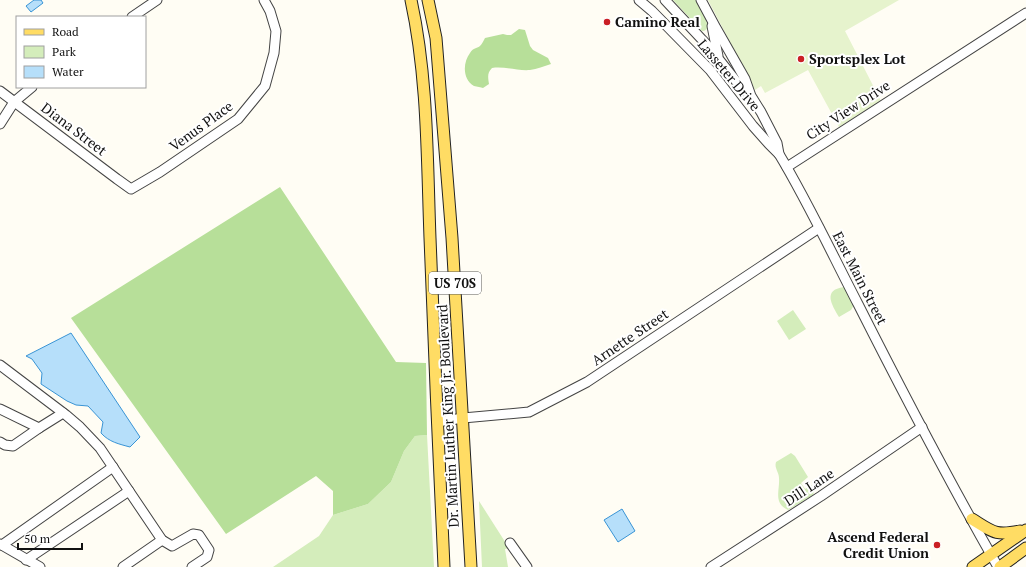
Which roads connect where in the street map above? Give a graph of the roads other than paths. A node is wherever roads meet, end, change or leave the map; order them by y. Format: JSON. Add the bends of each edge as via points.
{"nodes":[{"id":1,"x":157,"y":0,"type":"edge"},
{"id":2,"x":264,"y":0,"type":"edge"},
{"id":3,"x":411,"y":0,"type":"edge"},
{"id":4,"x":428,"y":0,"type":"edge"},
{"id":5,"x":639,"y":0,"type":"edge"},
{"id":6,"x":665,"y":0,"type":"edge"},
{"id":7,"x":702,"y":0,"type":"edge"},
{"id":8,"x":1026,"y":13,"type":"edge"},
{"id":9,"x":133,"y":16,"type":"edge"},
{"id":10,"x":711,"y":18,"type":"junction"},
{"id":11,"x":719,"y":59,"type":"junction"},
{"id":12,"x":710,"y":70,"type":"junction"},
{"id":13,"x":31,"y":88,"type":"edge"},
{"id":14,"x":0,"y":91,"type":"edge"},
{"id":15,"x":751,"y":96,"type":"junction"},
{"id":16,"x":14,"y":102,"type":"junction"},
{"id":17,"x":0,"y":124,"type":"edge"},
{"id":18,"x":779,"y":154,"type":"junction"},
{"id":19,"x":787,"y":167,"type":"junction"},
{"id":20,"x":131,"y":188,"type":"joint"},
{"id":21,"x":819,"y":228,"type":"junction"},
{"id":22,"x":0,"y":365,"type":"edge"},
{"id":23,"x":0,"y":409,"type":"edge"},
{"id":24,"x":63,"y":413,"type":"junction"},
{"id":25,"x":463,"y":418,"type":"junction"},
{"id":26,"x":437,"y":422,"type":"junction"},
{"id":27,"x":922,"y":427,"type":"junction"},
{"id":28,"x":39,"y":428,"type":"junction"},
{"id":29,"x":0,"y":442,"type":"edge"},
{"id":30,"x":113,"y":467,"type":"junction"},
{"id":31,"x":129,"y":491,"type":"junction"},
{"id":32,"x":972,"y":519,"type":"junction"},
{"id":33,"x":1025,"y":530,"type":"edge"},
{"id":34,"x":162,"y":540,"type":"junction"},
{"id":35,"x":510,"y":542,"type":"dead end"},
{"id":36,"x":1,"y":545,"type":"edge"},
{"id":37,"x":1026,"y":548,"type":"edge"},
{"id":38,"x":991,"y":554,"type":"junction"},
{"id":39,"x":26,"y":560,"type":"junction"},
{"id":40,"x":40,"y":567,"type":"edge"},
{"id":41,"x":123,"y":567,"type":"edge"},
{"id":42,"x":192,"y":567,"type":"edge"},
{"id":43,"x":444,"y":567,"type":"edge"},
{"id":44,"x":471,"y":567,"type":"edge"},
{"id":45,"x":527,"y":567,"type":"edge"},
{"id":46,"x":711,"y":567,"type":"edge"},
{"id":47,"x":973,"y":567,"type":"edge"},
{"id":48,"x":999,"y":567,"type":"edge"}],
"edges":[{"from":1,"to":9,"type":"street"},
{"from":2,"to":20,"type":"street","name":"Venus Place","via":[[276,31],[274,53],[265,86],[238,119],[160,172]]},
{"from":3,"to":26,"type":"main road","name":"Dr. Martin Luther King Jr. Boulevard","number":"US 70S","via":[[417,28],[425,100]]},
{"from":4,"to":25,"type":"main road","name":"Dr. Martin Luther King Jr. Boulevard","number":"US 70S","via":[[436,38]]},
{"from":5,"to":12,"type":"street","name":"Lasseter Drive"},
{"from":6,"to":11,"type":"street","name":"Lasseter Drive"},
{"from":7,"to":10,"type":"street","name":"East Main Street"},
{"from":8,"to":19,"type":"street","name":"City View Drive"},
{"from":10,"to":11,"type":"street"},
{"from":10,"to":15,"type":"street","name":"East Main Street","via":[[745,79]]},
{"from":11,"to":12,"type":"street"},
{"from":11,"to":15,"type":"street","name":"Lasseter Drive"},
{"from":12,"to":18,"type":"street","name":"Lasseter Drive","via":[[753,126]]},
{"from":13,"to":16,"type":"street"},
{"from":14,"to":16,"type":"street","name":"Diana Street"},
{"from":15,"to":18,"type":"street","name":"East Main Street","via":[[777,143]]},
{"from":16,"to":17,"type":"street"},
{"from":16,"to":20,"type":"street","name":"Diana Street"},
{"from":18,"to":19,"type":"street","name":"East Main Street"},
{"from":19,"to":21,"type":"street","name":"East Main Street"},
{"from":21,"to":25,"type":"street","name":"Arnette Street","via":[[587,382],[529,412]]},
{"from":21,"to":27,"type":"street","name":"East Main Street"},
{"from":22,"to":24,"type":"street"},
{"from":23,"to":28,"type":"street"},
{"from":24,"to":28,"type":"street"},
{"from":24,"to":30,"type":"street","via":[[100,448]]},
{"from":25,"to":26,"type":"street","name":"Arnette Street"},
{"from":25,"to":44,"type":"main road","name":"Dr. Martin Luther King Jr. Boulevard","number":"US 70S"},
{"from":26,"to":43,"type":"main road","name":"Dr. Martin Luther King Jr. Boulevard","number":"US 70S"},
{"from":27,"to":32,"type":"street","name":"East Main Street"},
{"from":27,"to":46,"type":"street","name":"Dill Lane"},
{"from":28,"to":29,"type":"street","via":[[13,446]]},
{"from":30,"to":31,"type":"street"},
{"from":30,"to":36,"type":"street"},
{"from":31,"to":34,"type":"street"},
{"from":31,"to":39,"type":"street"},
{"from":32,"to":33,"type":"main road","via":[[998,534]]},
{"from":32,"to":38,"type":"street","name":"East Main Street"},
{"from":33,"to":38,"type":"main road"},
{"from":34,"to":41,"type":"street"},
{"from":34,"to":42,"type":"street","via":[[172,546],[193,534],[199,535],[209,550],[207,557]]},
{"from":35,"to":45,"type":"street"},
{"from":36,"to":39,"type":"street"},
{"from":37,"to":48,"type":"main road"},
{"from":38,"to":47,"type":"main road"},
{"from":38,"to":48,"type":"street","name":"East Main Street"},
{"from":39,"to":40,"type":"street"}]}
